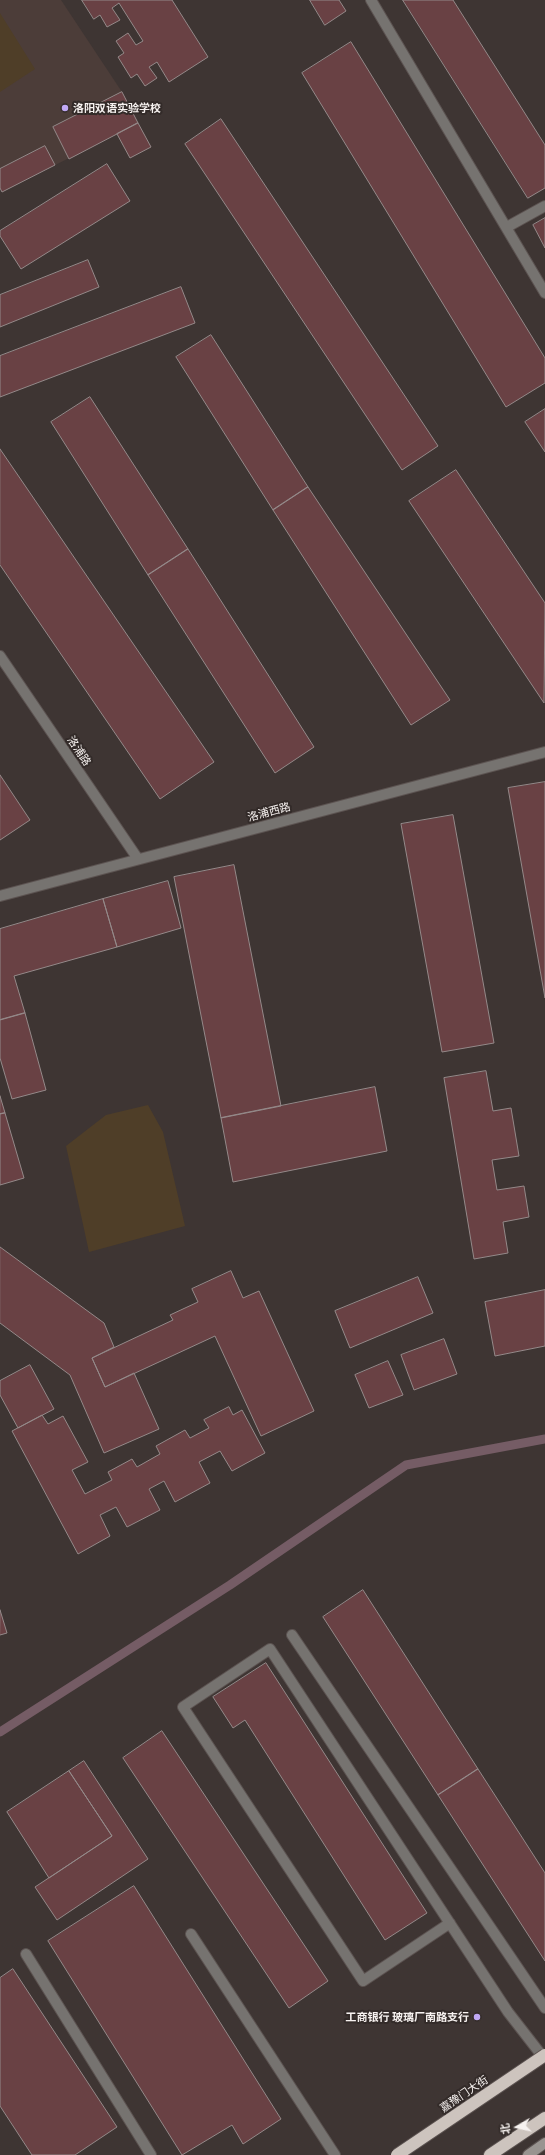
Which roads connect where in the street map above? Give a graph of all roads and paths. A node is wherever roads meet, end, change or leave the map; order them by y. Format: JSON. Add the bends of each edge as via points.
{"nodes":[{"id":1,"x":371,"y":0,"type":"edge"},
{"id":2,"x":545,"y":206,"type":"edge"},
{"id":3,"x":506,"y":227,"type":"junction"},
{"id":4,"x":545,"y":293,"type":"edge"},
{"id":5,"x":0,"y":656,"type":"edge"},
{"id":6,"x":545,"y":752,"type":"edge"},
{"id":7,"x":138,"y":859,"type":"junction"},
{"id":8,"x":0,"y":896,"type":"edge"},
{"id":9,"x":292,"y":1635,"type":"dead end"},
{"id":10,"x":450,"y":1923,"type":"junction"},
{"id":11,"x":191,"y":1934,"type":"dead end"},
{"id":12,"x":26,"y":1954,"type":"dead end"},
{"id":13,"x":545,"y":2008,"type":"edge"},
{"id":14,"x":544,"y":2056,"type":"edge"},
{"id":15,"x":545,"y":2118,"type":"edge"},
{"id":16,"x":545,"y":2143,"type":"edge"},
{"id":17,"x":151,"y":2155,"type":"edge"},
{"id":18,"x":335,"y":2155,"type":"edge"},
{"id":19,"x":397,"y":2155,"type":"edge"},
{"id":20,"x":490,"y":2155,"type":"edge"},
{"id":21,"x":528,"y":2155,"type":"edge"}],
"edges":[{"from":1,"to":3,"type":"street"},
{"from":2,"to":3,"type":"street"},
{"from":3,"to":4,"type":"street"},
{"from":5,"to":7,"type":"street","name":"洛浦路"},
{"from":6,"to":7,"type":"street","name":"洛浦西路"},
{"from":7,"to":8,"type":"street","name":"洛浦西路"},
{"from":9,"to":13,"type":"street"},
{"from":10,"to":10,"type":"street","via":[[363,1981],[183,1706],[270,1649]]},
{"from":10,"to":14,"type":"street","via":[[508,2012]]},
{"from":11,"to":18,"type":"street"},
{"from":12,"to":17,"type":"street"},
{"from":14,"to":19,"type":"highway","name":"嘉豫门大街","bridge":true},
{"from":15,"to":20,"type":"highway"},
{"from":16,"to":21,"type":"main road"}]}
